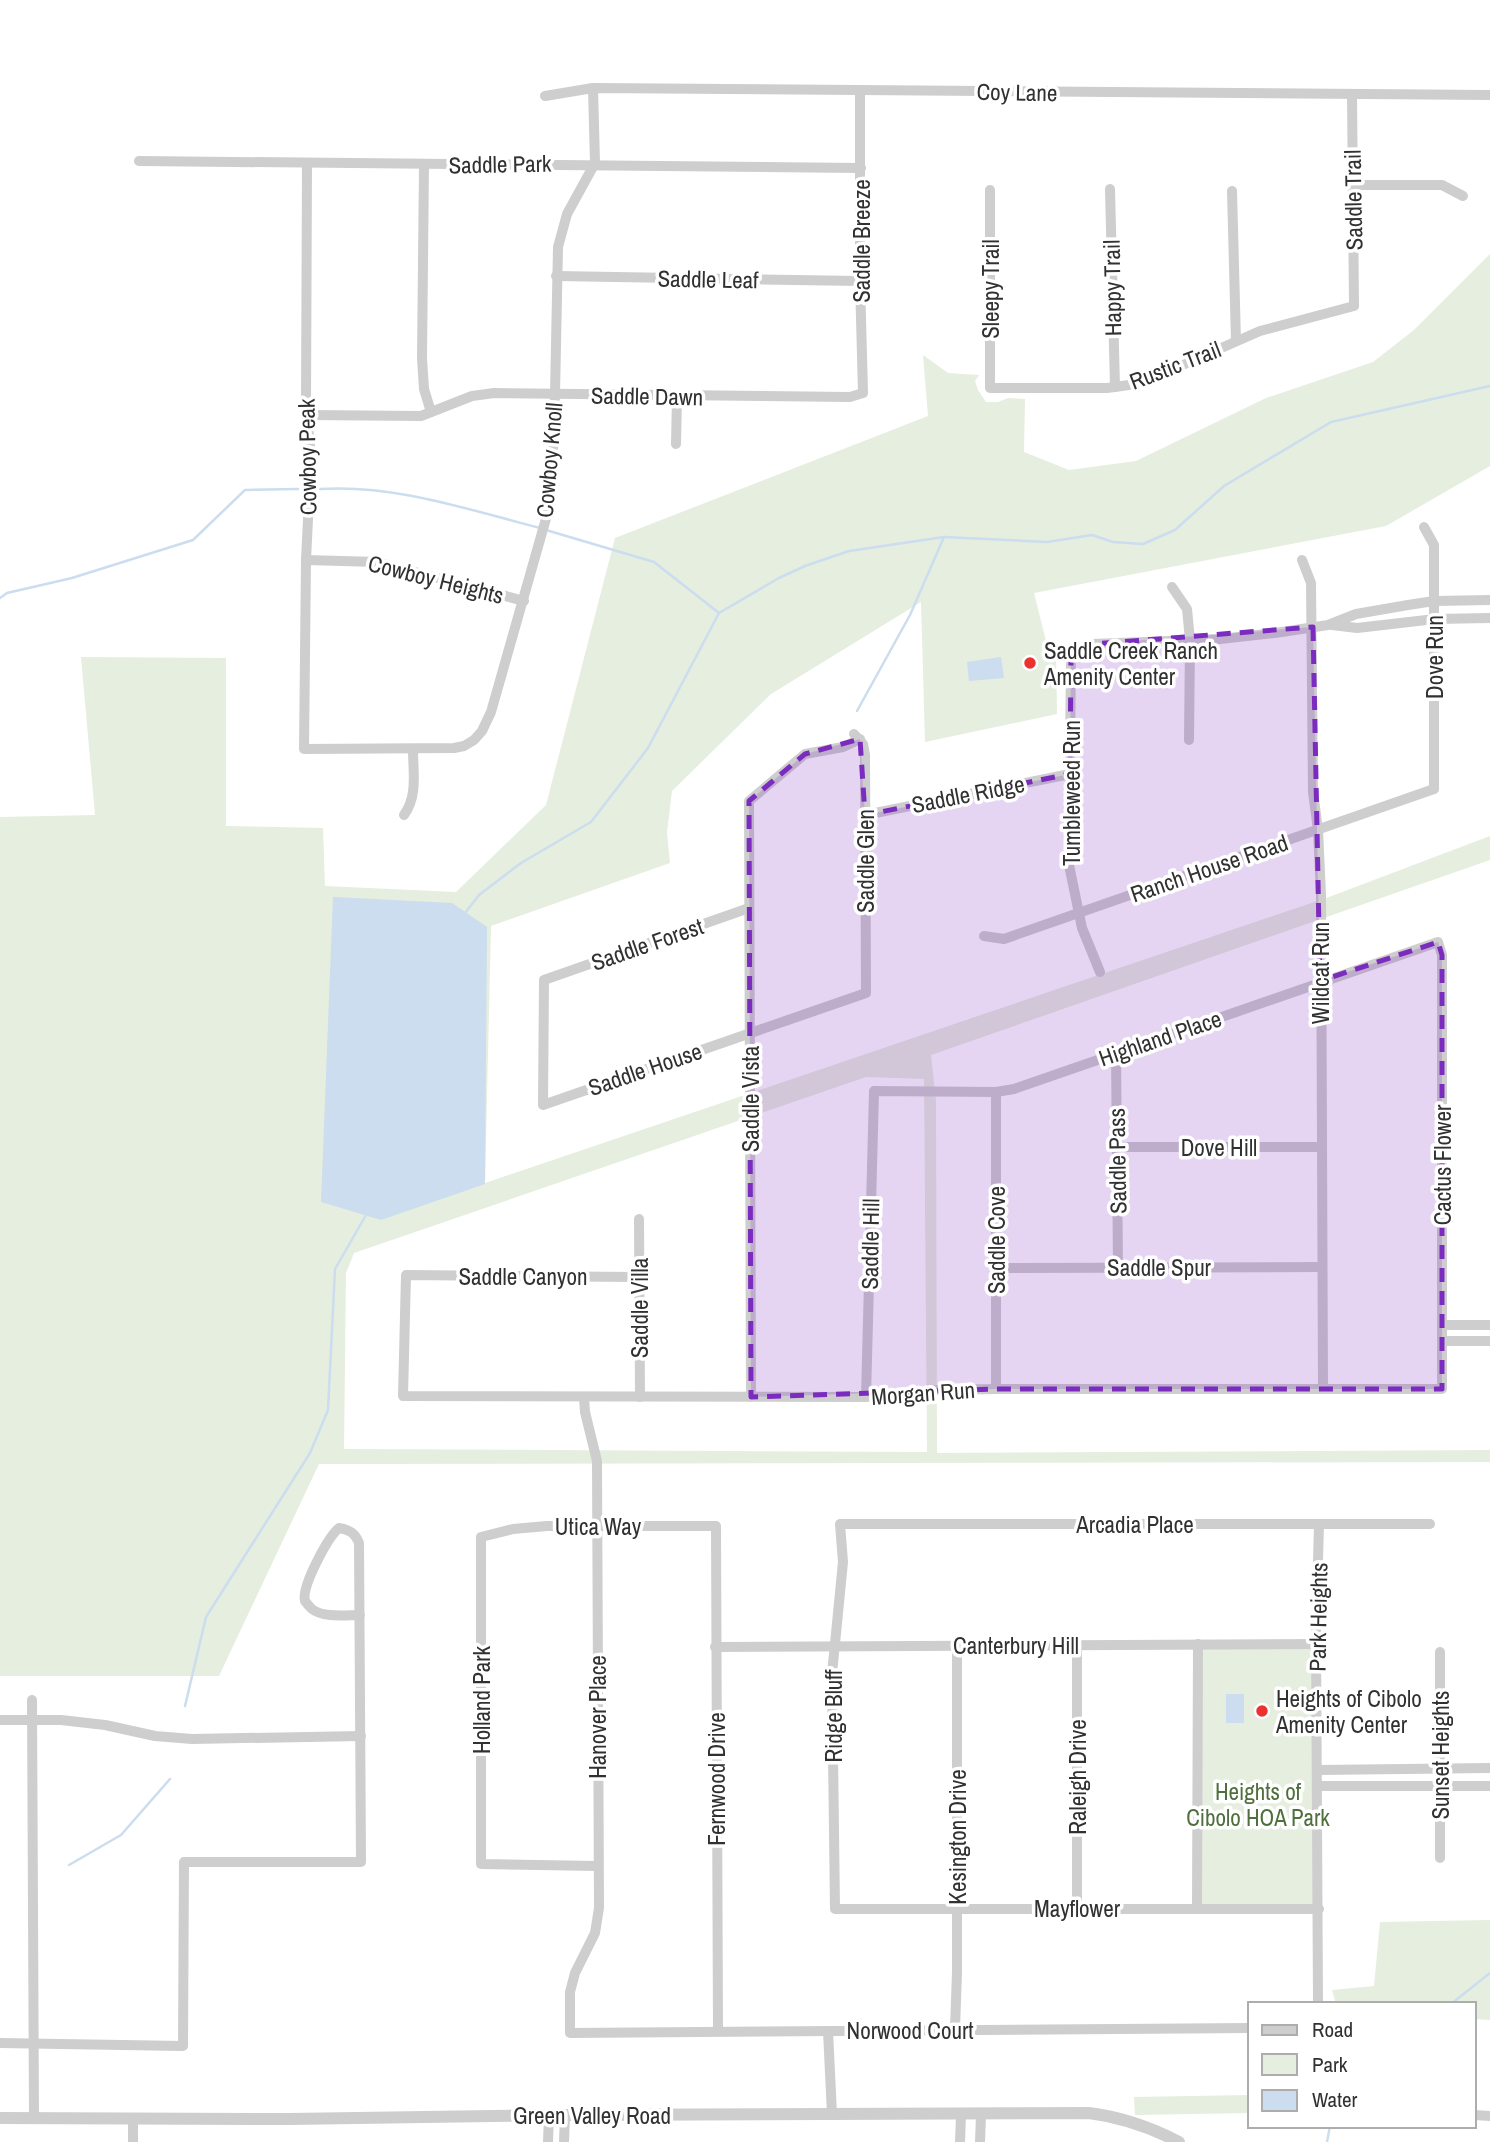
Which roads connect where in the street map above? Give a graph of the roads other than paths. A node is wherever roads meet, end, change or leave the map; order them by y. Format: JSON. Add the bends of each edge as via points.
{"nodes":[{"id":1,"x":593,"y":88,"type":"junction"},
{"id":2,"x":860,"y":90,"type":"junction"},
{"id":3,"x":1352,"y":94,"type":"junction"},
{"id":4,"x":1490,"y":95,"type":"edge"},
{"id":5,"x":545,"y":96,"type":"dead end"},
{"id":6,"x":139,"y":161,"type":"dead end"},
{"id":7,"x":595,"y":163,"type":"junction"},
{"id":8,"x":307,"y":164,"type":"junction"},
{"id":9,"x":424,"y":165,"type":"junction"},
{"id":10,"x":861,"y":168,"type":"junction"},
{"id":11,"x":1352,"y":185,"type":"junction"},
{"id":12,"x":1110,"y":189,"type":"dead end"},
{"id":13,"x":990,"y":190,"type":"dead end"},
{"id":14,"x":1232,"y":191,"type":"dead end"},
{"id":15,"x":1463,"y":196,"type":"dead end"},
{"id":16,"x":556,"y":276,"type":"junction"},
{"id":17,"x":860,"y":281,"type":"junction"},
{"id":18,"x":1354,"y":306,"type":"joint"},
{"id":19,"x":1236,"y":341,"type":"junction"},
{"id":20,"x":1115,"y":387,"type":"junction"},
{"id":21,"x":990,"y":388,"type":"joint"},
{"id":22,"x":863,"y":393,"type":"joint"},
{"id":23,"x":555,"y":394,"type":"junction"},
{"id":24,"x":677,"y":396,"type":"junction"},
{"id":25,"x":431,"y":412,"type":"junction"},
{"id":26,"x":308,"y":415,"type":"junction"},
{"id":27,"x":676,"y":444,"type":"dead end"},
{"id":28,"x":1424,"y":527,"type":"dead end"},
{"id":29,"x":306,"y":560,"type":"junction"},
{"id":30,"x":1302,"y":560,"type":"dead end"},
{"id":31,"x":1172,"y":587,"type":"dead end"},
{"id":32,"x":1490,"y":600,"type":"edge"},
{"id":33,"x":524,"y":601,"type":"junction"},
{"id":34,"x":1434,"y":601,"type":"junction"},
{"id":35,"x":1490,"y":618,"type":"edge"},
{"id":36,"x":1435,"y":619,"type":"junction"},
{"id":37,"x":1328,"y":625,"type":"junction"},
{"id":38,"x":1313,"y":628,"type":"junction"},
{"id":39,"x":1190,"y":640,"type":"junction"},
{"id":40,"x":857,"y":736,"type":"joint"},
{"id":41,"x":1189,"y":740,"type":"dead end"},
{"id":42,"x":304,"y":749,"type":"joint"},
{"id":43,"x":413,"y":750,"type":"junction"},
{"id":44,"x":1070,"y":774,"type":"junction"},
{"id":45,"x":1434,"y":789,"type":"joint"},
{"id":46,"x":404,"y":815,"type":"dead end"},
{"id":47,"x":865,"y":815,"type":"junction"},
{"id":48,"x":1318,"y":830,"type":"junction"},
{"id":49,"x":749,"y":908,"type":"junction"},
{"id":50,"x":1079,"y":914,"type":"junction"},
{"id":51,"x":984,"y":936,"type":"dead end"},
{"id":52,"x":1438,"y":942,"type":"joint"},
{"id":53,"x":1100,"y":972,"type":"dead end"},
{"id":54,"x":1320,"y":981,"type":"junction"},
{"id":55,"x":866,"y":993,"type":"joint"},
{"id":56,"x":750,"y":1032,"type":"junction"},
{"id":57,"x":1116,"y":1054,"type":"junction"},
{"id":58,"x":874,"y":1091,"type":"joint"},
{"id":59,"x":996,"y":1092,"type":"junction"},
{"id":60,"x":543,"y":1105,"type":"joint"},
{"id":61,"x":1117,"y":1147,"type":"junction"},
{"id":62,"x":1321,"y":1147,"type":"junction"},
{"id":63,"x":639,"y":1219,"type":"dead end"},
{"id":64,"x":1322,"y":1266,"type":"junction"},
{"id":65,"x":996,"y":1268,"type":"junction"},
{"id":66,"x":1118,"y":1268,"type":"junction"},
{"id":67,"x":639,"y":1277,"type":"junction"},
{"id":68,"x":1442,"y":1325,"type":"junction"},
{"id":69,"x":1490,"y":1325,"type":"edge"},
{"id":70,"x":1442,"y":1341,"type":"junction"},
{"id":71,"x":1490,"y":1341,"type":"edge"},
{"id":72,"x":996,"y":1388,"type":"junction"},
{"id":73,"x":1323,"y":1388,"type":"junction"},
{"id":74,"x":1442,"y":1389,"type":"joint"},
{"id":75,"x":404,"y":1396,"type":"joint"},
{"id":76,"x":584,"y":1397,"type":"junction"},
{"id":77,"x":640,"y":1397,"type":"junction"},
{"id":78,"x":751,"y":1397,"type":"junction"},
{"id":79,"x":866,"y":1397,"type":"junction"},
{"id":80,"x":840,"y":1524,"type":"joint"},
{"id":81,"x":1319,"y":1524,"type":"junction"},
{"id":82,"x":1430,"y":1524,"type":"dead end"},
{"id":83,"x":597,"y":1526,"type":"junction"},
{"id":84,"x":716,"y":1526,"type":"joint"},
{"id":85,"x":481,"y":1536,"type":"joint"},
{"id":86,"x":360,"y":1615,"type":"junction"},
{"id":87,"x":1077,"y":1644,"type":"junction"},
{"id":88,"x":1198,"y":1644,"type":"junction"},
{"id":89,"x":1316,"y":1644,"type":"junction"},
{"id":90,"x":834,"y":1645,"type":"junction"},
{"id":91,"x":957,"y":1645,"type":"junction"},
{"id":92,"x":715,"y":1647,"type":"junction"},
{"id":93,"x":1440,"y":1652,"type":"dead end"},
{"id":94,"x":32,"y":1700,"type":"dead end"},
{"id":95,"x":0,"y":1720,"type":"edge"},
{"id":96,"x":33,"y":1720,"type":"junction"},
{"id":97,"x":361,"y":1736,"type":"junction"},
{"id":98,"x":1440,"y":1768,"type":"junction"},
{"id":99,"x":1490,"y":1768,"type":"edge"},
{"id":100,"x":1318,"y":1770,"type":"junction"},
{"id":101,"x":1318,"y":1786,"type":"junction"},
{"id":102,"x":1440,"y":1786,"type":"junction"},
{"id":103,"x":1490,"y":1786,"type":"edge"},
{"id":104,"x":1440,"y":1857,"type":"dead end"},
{"id":105,"x":598,"y":1866,"type":"junction"},
{"id":106,"x":1197,"y":1908,"type":"junction"},
{"id":107,"x":835,"y":1909,"type":"joint"},
{"id":108,"x":957,"y":1909,"type":"junction"},
{"id":109,"x":1077,"y":1909,"type":"junction"},
{"id":110,"x":1319,"y":1909,"type":"junction"},
{"id":111,"x":1318,"y":2002,"type":"edge"},
{"id":112,"x":1248,"y":2028,"type":"edge"},
{"id":113,"x":955,"y":2029,"type":"junction"},
{"id":114,"x":718,"y":2031,"type":"junction"},
{"id":115,"x":828,"y":2031,"type":"junction"},
{"id":116,"x":570,"y":2033,"type":"joint"},
{"id":117,"x":0,"y":2043,"type":"edge"},
{"id":118,"x":34,"y":2043,"type":"junction"},
{"id":119,"x":832,"y":2114,"type":"junction"},
{"id":120,"x":549,"y":2115,"type":"junction"},
{"id":121,"x":565,"y":2115,"type":"junction"},
{"id":122,"x":961,"y":2115,"type":"junction"},
{"id":123,"x":981,"y":2115,"type":"junction"},
{"id":124,"x":0,"y":2118,"type":"edge"},
{"id":125,"x":34,"y":2118,"type":"junction"},
{"id":126,"x":133,"y":2118,"type":"junction"},
{"id":127,"x":133,"y":2142,"type":"edge"},
{"id":128,"x":548,"y":2142,"type":"edge"},
{"id":129,"x":564,"y":2142,"type":"edge"},
{"id":130,"x":960,"y":2142,"type":"edge"},
{"id":131,"x":980,"y":2142,"type":"edge"},
{"id":132,"x":1179,"y":2142,"type":"edge"}],
"edges":[{"from":1,"to":2,"type":"street","name":"Coy Lane"},
{"from":1,"to":5,"type":"street","name":"Coy Lane"},
{"from":1,"to":7,"type":"street"},
{"from":2,"to":3,"type":"street","name":"Coy Lane"},
{"from":2,"to":10,"type":"street","name":"Saddle Breeze"},
{"from":3,"to":4,"type":"street","name":"Coy Lane"},
{"from":3,"to":11,"type":"street","name":"Saddle Trail"},
{"from":6,"to":8,"type":"street","name":"Saddle Park"},
{"from":7,"to":9,"type":"street","name":"Saddle Park"},
{"from":7,"to":10,"type":"street","name":"Saddle Park"},
{"from":7,"to":16,"type":"street","name":"Cowboy Knoll","via":[[567,214]]},
{"from":8,"to":9,"type":"street","name":"Saddle Park"},
{"from":8,"to":26,"type":"street","name":"Cowboy Peak"},
{"from":9,"to":25,"type":"street","via":[[422,358]]},
{"from":10,"to":17,"type":"street","name":"Saddle Breeze"},
{"from":11,"to":15,"type":"street","via":[[1442,185]]},
{"from":11,"to":18,"type":"street","name":"Saddle Trail"},
{"from":12,"to":20,"type":"street","name":"Happy Trail"},
{"from":13,"to":21,"type":"street","name":"Sleepy Trail"},
{"from":14,"to":19,"type":"street"},
{"from":16,"to":17,"type":"street","name":"Saddle Leaf"},
{"from":16,"to":23,"type":"street","name":"Cowboy Knoll"},
{"from":17,"to":22,"type":"street","name":"Saddle Breeze"},
{"from":18,"to":19,"type":"street","name":"Rustic Trail"},
{"from":19,"to":20,"type":"street","name":"Rustic Trail","via":[[1153,378]]},
{"from":20,"to":21,"type":"street","name":"Rustic Trail"},
{"from":22,"to":24,"type":"street","name":"Saddle Dawn","via":[[850,397]]},
{"from":23,"to":24,"type":"street","name":"Saddle Dawn"},
{"from":23,"to":25,"type":"street","name":"Saddle Dawn","via":[[482,394]]},
{"from":23,"to":33,"type":"street","name":"Cowboy Knoll","via":[[551,501]]},
{"from":24,"to":27,"type":"street"},
{"from":25,"to":26,"type":"street","name":"Saddle Dawn","via":[[411,417]]},
{"from":26,"to":29,"type":"street","name":"Cowboy Peak","via":[[312,458]]},
{"from":28,"to":34,"type":"street","name":"Dove Run","via":[[1434,545]]},
{"from":29,"to":33,"type":"street","name":"Cowboy Heights","via":[[377,562]]},
{"from":29,"to":42,"type":"street","name":"Cowboy Peak"},
{"from":30,"to":38,"type":"street","name":"Wildcat Run","via":[[1311,583]]},
{"from":31,"to":39,"type":"street","via":[[1187,609]]},
{"from":32,"to":34,"type":"street"},
{"from":33,"to":43,"type":"street","name":"Cowboy Knoll","via":[[482,731],[464,746]]},
{"from":34,"to":36,"type":"street","name":"Dove Run"},
{"from":34,"to":37,"type":"street","via":[[1356,614]]},
{"from":35,"to":36,"type":"street"},
{"from":36,"to":37,"type":"street","via":[[1357,628]]},
{"from":36,"to":45,"type":"street","name":"Dove Run"},
{"from":37,"to":38,"type":"street"},
{"from":38,"to":39,"type":"street"},
{"from":38,"to":48,"type":"street","name":"Wildcat Run","via":[[1313,792]]},
{"from":39,"to":41,"type":"street"},
{"from":39,"to":44,"type":"street","name":"Tumbleweed Run","via":[[1093,644],[1071,652]]},
{"from":40,"to":47,"type":"street","name":"Saddle Glen","via":[[864,749]]},
{"from":40,"to":49,"type":"street","name":"Saddle Vista","via":[[843,747],[804,754],[749,801]]},
{"from":42,"to":43,"type":"street","name":"Cowboy Knoll"},
{"from":43,"to":46,"type":"street","via":[[413,793]]},
{"from":44,"to":47,"type":"street","name":"Saddle Ridge"},
{"from":44,"to":50,"type":"street","name":"Tumbleweed Run","via":[[1069,865]]},
{"from":45,"to":48,"type":"street","name":"Ranch House Road"},
{"from":47,"to":55,"type":"street","name":"Saddle Glen"},
{"from":48,"to":50,"type":"street","name":"Ranch House Road"},
{"from":48,"to":54,"type":"street","name":"Wildcat Run"},
{"from":49,"to":56,"type":"street","name":"Saddle Vista"},
{"from":49,"to":60,"type":"street","name":"Saddle Forest","via":[[544,980]]},
{"from":50,"to":51,"type":"street","name":"Ranch House Road","via":[[1004,939]]},
{"from":50,"to":53,"type":"street","name":"Tumbleweed Run"},
{"from":52,"to":54,"type":"street","name":"Highland Place"},
{"from":52,"to":68,"type":"street","name":"Cactus Flower","via":[[1442,955]]},
{"from":54,"to":57,"type":"street","name":"Highland Place"},
{"from":54,"to":62,"type":"street","name":"Wildcat Run"},
{"from":55,"to":56,"type":"street","name":"Saddle House"},
{"from":56,"to":60,"type":"street","name":"Saddle House"},
{"from":56,"to":78,"type":"street","name":"Saddle Vista"},
{"from":57,"to":59,"type":"street","name":"Highland Place"},
{"from":57,"to":61,"type":"street","name":"Saddle Pass"},
{"from":58,"to":59,"type":"street","name":"Highland Place"},
{"from":58,"to":79,"type":"street","name":"Saddle Hill"},
{"from":59,"to":65,"type":"street","name":"Saddle Cove"},
{"from":61,"to":62,"type":"street","name":"Dove Hill"},
{"from":61,"to":66,"type":"street","name":"Saddle Pass"},
{"from":62,"to":64,"type":"street","name":"Wildcat Run"},
{"from":63,"to":67,"type":"street","name":"Saddle Villa"},
{"from":64,"to":66,"type":"street","name":"Saddle Spur"},
{"from":64,"to":73,"type":"street","name":"Wildcat Run"},
{"from":65,"to":66,"type":"street","name":"Saddle Spur"},
{"from":65,"to":72,"type":"street","name":"Saddle Cove"},
{"from":67,"to":75,"type":"street","name":"Saddle Canyon","via":[[406,1275]]},
{"from":67,"to":77,"type":"street","name":"Saddle Villa"},
{"from":68,"to":69,"type":"street"},
{"from":68,"to":70,"type":"street","name":"Cactus Flower"},
{"from":70,"to":71,"type":"street"},
{"from":70,"to":74,"type":"street","name":"Cactus Flower"},
{"from":72,"to":73,"type":"street","name":"Morgan Run"},
{"from":72,"to":79,"type":"street","name":"Morgan Run"},
{"from":73,"to":74,"type":"street","name":"Morgan Run"},
{"from":75,"to":76,"type":"street","name":"Morgan Run"},
{"from":76,"to":77,"type":"street","name":"Morgan Run"},
{"from":76,"to":83,"type":"street","name":"Hanover Place","via":[[597,1461]]},
{"from":77,"to":78,"type":"street","name":"Morgan Run"},
{"from":78,"to":79,"type":"street","name":"Morgan Run"},
{"from":80,"to":81,"type":"street","name":"Arcadia Place"},
{"from":80,"to":90,"type":"street","name":"Ridge Bluff","via":[[843,1562]]},
{"from":81,"to":82,"type":"street","name":"Arcadia Place"},
{"from":81,"to":89,"type":"street","name":"Park Heights"},
{"from":83,"to":84,"type":"street","name":"Utica Way"},
{"from":83,"to":85,"type":"street","name":"Utica Way","via":[[522,1527]]},
{"from":83,"to":105,"type":"street","name":"Hanover Place"},
{"from":84,"to":92,"type":"street","name":"Fernwood Drive"},
{"from":85,"to":105,"type":"street","name":"Holland Park","via":[[481,1864]]},
{"from":86,"to":86,"type":"street","via":[[359,1543],[356,1535],[339,1528],[326,1544],[305,1601],[320,1613]]},
{"from":86,"to":97,"type":"street"},
{"from":87,"to":88,"type":"street","name":"Canterbury Hill"},
{"from":87,"to":91,"type":"street","name":"Canterbury Hill"},
{"from":87,"to":109,"type":"street","name":"Raleigh Drive"},
{"from":88,"to":89,"type":"street","name":"Canterbury Hill"},
{"from":88,"to":106,"type":"street"},
{"from":89,"to":100,"type":"street","name":"Park Heights"},
{"from":90,"to":91,"type":"street","name":"Canterbury Hill"},
{"from":90,"to":92,"type":"street","name":"Canterbury Hill"},
{"from":90,"to":107,"type":"street","name":"Ridge Bluff"},
{"from":91,"to":108,"type":"street","name":"Kesington Drive"},
{"from":92,"to":114,"type":"street","name":"Fernwood Drive"},
{"from":93,"to":98,"type":"street","name":"Sunset Heights"},
{"from":94,"to":96,"type":"street"},
{"from":95,"to":96,"type":"street"},
{"from":96,"to":97,"type":"street","via":[[105,1725],[192,1739]]},
{"from":96,"to":118,"type":"street"},
{"from":97,"to":118,"type":"street","via":[[361,1862],[184,1863],[183,2046]]},
{"from":98,"to":99,"type":"street"},
{"from":98,"to":100,"type":"street"},
{"from":98,"to":102,"type":"street","name":"Sunset Heights"},
{"from":100,"to":101,"type":"street","name":"Park Heights"},
{"from":101,"to":102,"type":"street"},
{"from":101,"to":110,"type":"street","name":"Park Heights"},
{"from":102,"to":103,"type":"street"},
{"from":102,"to":104,"type":"street","name":"Sunset Heights"},
{"from":105,"to":116,"type":"street","name":"Hanover Place","via":[[595,1933],[570,1992]]},
{"from":106,"to":109,"type":"street","name":"Mayflower"},
{"from":106,"to":110,"type":"street","name":"Mayflower"},
{"from":107,"to":108,"type":"street","name":"Mayflower"},
{"from":108,"to":109,"type":"street","name":"Mayflower"},
{"from":108,"to":113,"type":"street","name":"Kesington Drive"},
{"from":110,"to":111,"type":"street","name":"Park Heights"},
{"from":112,"to":113,"type":"street","name":"Norwood Court"},
{"from":113,"to":115,"type":"street","name":"Norwood Court"},
{"from":114,"to":115,"type":"street","name":"Norwood Court"},
{"from":114,"to":116,"type":"street","name":"Norwood Court"},
{"from":115,"to":119,"type":"street"},
{"from":117,"to":118,"type":"street"},
{"from":118,"to":125,"type":"street"},
{"from":119,"to":121,"type":"street","name":"Green Valley Road"},
{"from":119,"to":122,"type":"street","name":"Green Valley Road"},
{"from":120,"to":121,"type":"street","name":"Green Valley Road"},
{"from":120,"to":126,"type":"street","name":"Green Valley Road"},
{"from":120,"to":128,"type":"street"},
{"from":121,"to":129,"type":"street"},
{"from":122,"to":123,"type":"street","name":"Green Valley Road"},
{"from":122,"to":130,"type":"street"},
{"from":123,"to":131,"type":"street"},
{"from":123,"to":132,"type":"street","name":"Green Valley Road","via":[[1114,2116]]},
{"from":124,"to":125,"type":"street","name":"Green Valley Road"},
{"from":125,"to":126,"type":"street","name":"Green Valley Road"},
{"from":126,"to":127,"type":"street"}]}
